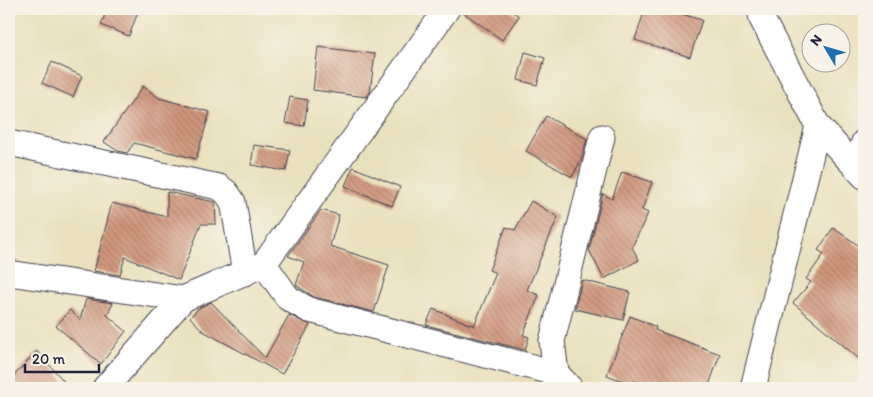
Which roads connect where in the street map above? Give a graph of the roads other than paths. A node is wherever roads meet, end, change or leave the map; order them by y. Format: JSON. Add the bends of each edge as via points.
{"nodes":[{"id":1,"x":447,"y":9,"type":"edge"},
{"id":2,"x":760,"y":9,"type":"edge"},
{"id":3,"x":818,"y":126,"type":"junction"},
{"id":4,"x":602,"y":137,"type":"dead end"},
{"id":5,"x":864,"y":142,"type":"edge"},
{"id":6,"x":9,"y":143,"type":"edge"},
{"id":7,"x":860,"y":172,"type":"edge"},
{"id":8,"x":254,"y":268,"type":"junction"},
{"id":9,"x":9,"y":273,"type":"edge"},
{"id":10,"x":184,"y":299,"type":"junction"},
{"id":11,"x":563,"y":381,"type":"edge"},
{"id":12,"x":105,"y":388,"type":"edge"},
{"id":13,"x":753,"y":388,"type":"edge"}],
"edges":[{"from":1,"to":8,"type":"street"},
{"from":2,"to":3,"type":"street"},
{"from":3,"to":7,"type":"street"},
{"from":3,"to":13,"type":"street"},
{"from":4,"to":11,"type":"street","via":[[552,341]]},
{"from":5,"to":7,"type":"street"},
{"from":6,"to":8,"type":"street","via":[[219,187],[233,202]]},
{"from":8,"to":10,"type":"street"},
{"from":8,"to":11,"type":"street","via":[[288,298],[309,310]]},
{"from":9,"to":10,"type":"street"},
{"from":10,"to":12,"type":"street"}]}
